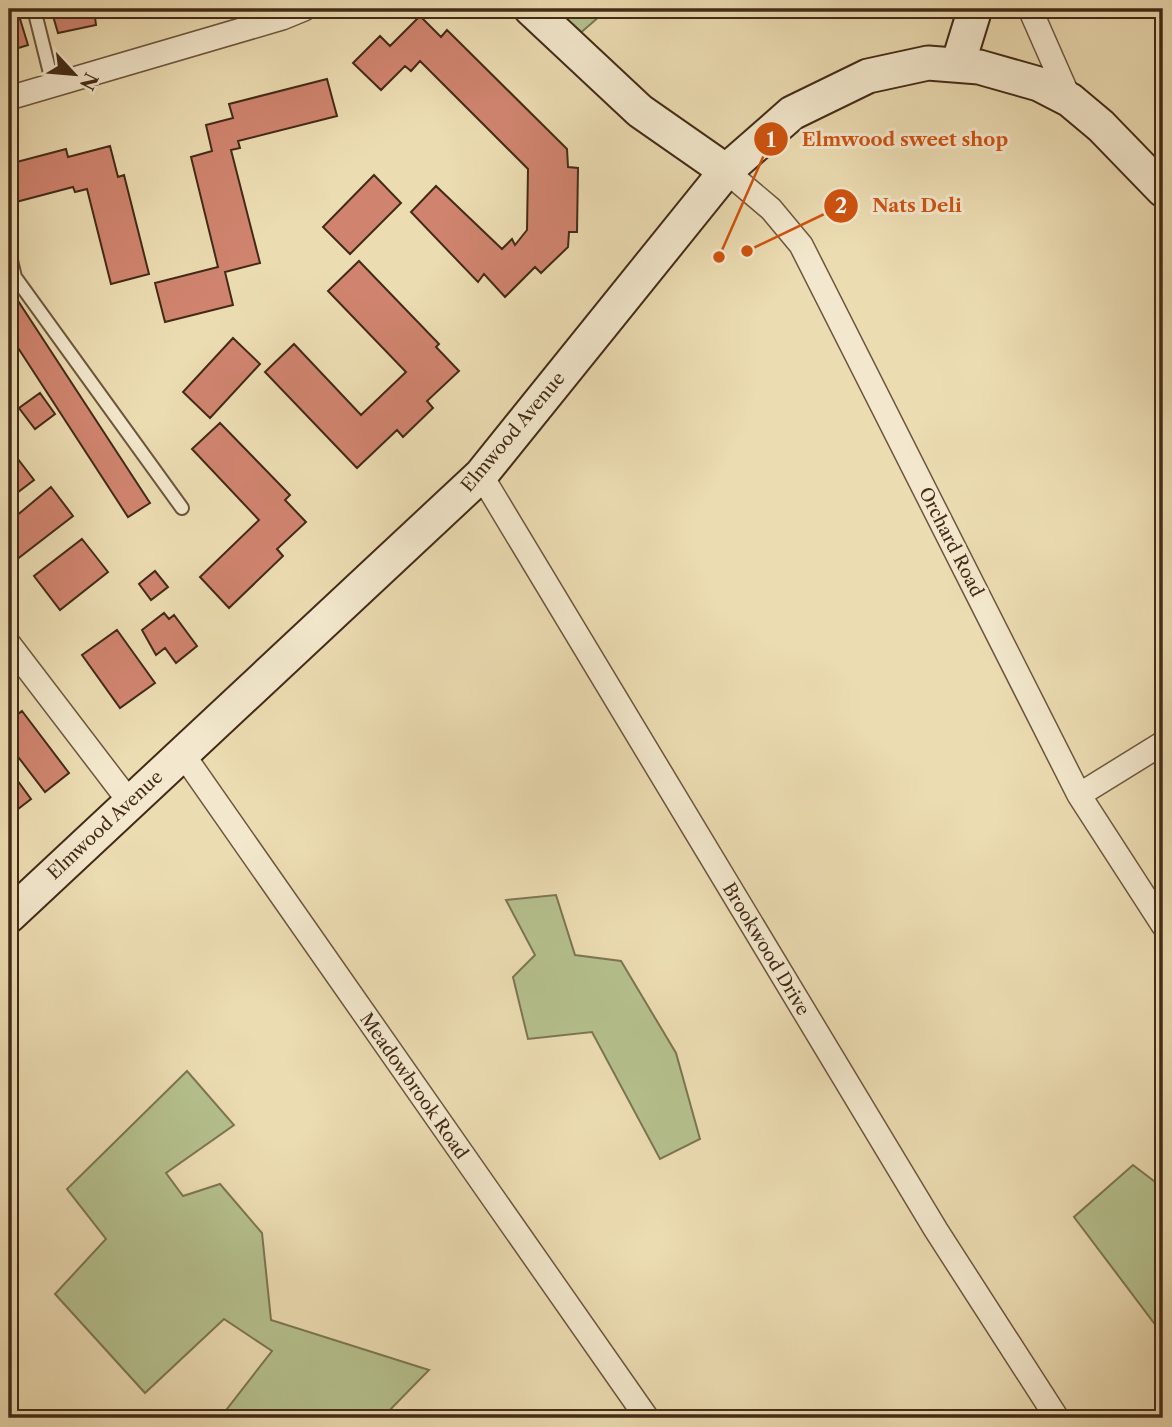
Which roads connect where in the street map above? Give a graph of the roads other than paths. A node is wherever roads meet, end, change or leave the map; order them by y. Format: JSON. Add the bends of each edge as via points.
{"nodes":[{"id":1,"x":34,"y":9,"type":"edge"},
{"id":2,"x":304,"y":9,"type":"edge"},
{"id":3,"x":531,"y":9,"type":"edge"},
{"id":4,"x":975,"y":9,"type":"edge"},
{"id":5,"x":1030,"y":9,"type":"edge"},
{"id":6,"x":958,"y":64,"type":"junction"},
{"id":7,"x":53,"y":85,"type":"junction"},
{"id":8,"x":9,"y":97,"type":"edge"},
{"id":9,"x":1070,"y":100,"type":"junction"},
{"id":10,"x":726,"y":171,"type":"junction"},
{"id":11,"x":1163,"y":190,"type":"edge"},
{"id":12,"x":9,"y":252,"type":"edge"},
{"id":13,"x":481,"y":475,"type":"junction"},
{"id":14,"x":182,"y":508,"type":"dead end"},
{"id":15,"x":9,"y":644,"type":"edge"},
{"id":16,"x":1163,"y":743,"type":"edge"},
{"id":17,"x":182,"y":753,"type":"junction"},
{"id":18,"x":1079,"y":795,"type":"junction"},
{"id":19,"x":129,"y":801,"type":"junction"},
{"id":20,"x":9,"y":916,"type":"edge"},
{"id":21,"x":1163,"y":925,"type":"edge"},
{"id":22,"x":647,"y":1418,"type":"edge"},
{"id":23,"x":1057,"y":1418,"type":"edge"}],
"edges":[{"from":1,"to":7,"type":"lane"},
{"from":2,"to":7,"type":"street"},
{"from":3,"to":10,"type":"street","via":[[640,111]]},
{"from":4,"to":6,"type":"street"},
{"from":5,"to":9,"type":"street"},
{"from":6,"to":9,"type":"street","name":"Elmwood Avenue","via":[[1007,74]]},
{"from":6,"to":10,"type":"street","name":"Elmwood Avenue","via":[[928,63],[868,76],[816,99],[769,130]]},
{"from":7,"to":8,"type":"street"},
{"from":9,"to":11,"type":"street","name":"Elmwood Avenue","via":[[1101,125]]},
{"from":10,"to":13,"type":"street","name":"Elmwood Avenue"},
{"from":10,"to":18,"type":"street","name":"Orchard Road","via":[[771,209],[801,245]]},
{"from":12,"to":14,"type":"lane","via":[[15,277]]},
{"from":13,"to":17,"type":"street","name":"Elmwood Avenue"},
{"from":13,"to":23,"type":"street","name":"Brookwood Drive","via":[[929,1218]]},
{"from":15,"to":19,"type":"street"},
{"from":16,"to":18,"type":"street"},
{"from":17,"to":19,"type":"street","name":"Elmwood Avenue"},
{"from":17,"to":22,"type":"street","name":"Meadowbrook Road"},
{"from":18,"to":21,"type":"street","name":"Orchard Road"},
{"from":19,"to":20,"type":"street","name":"Elmwood Avenue"}]}
